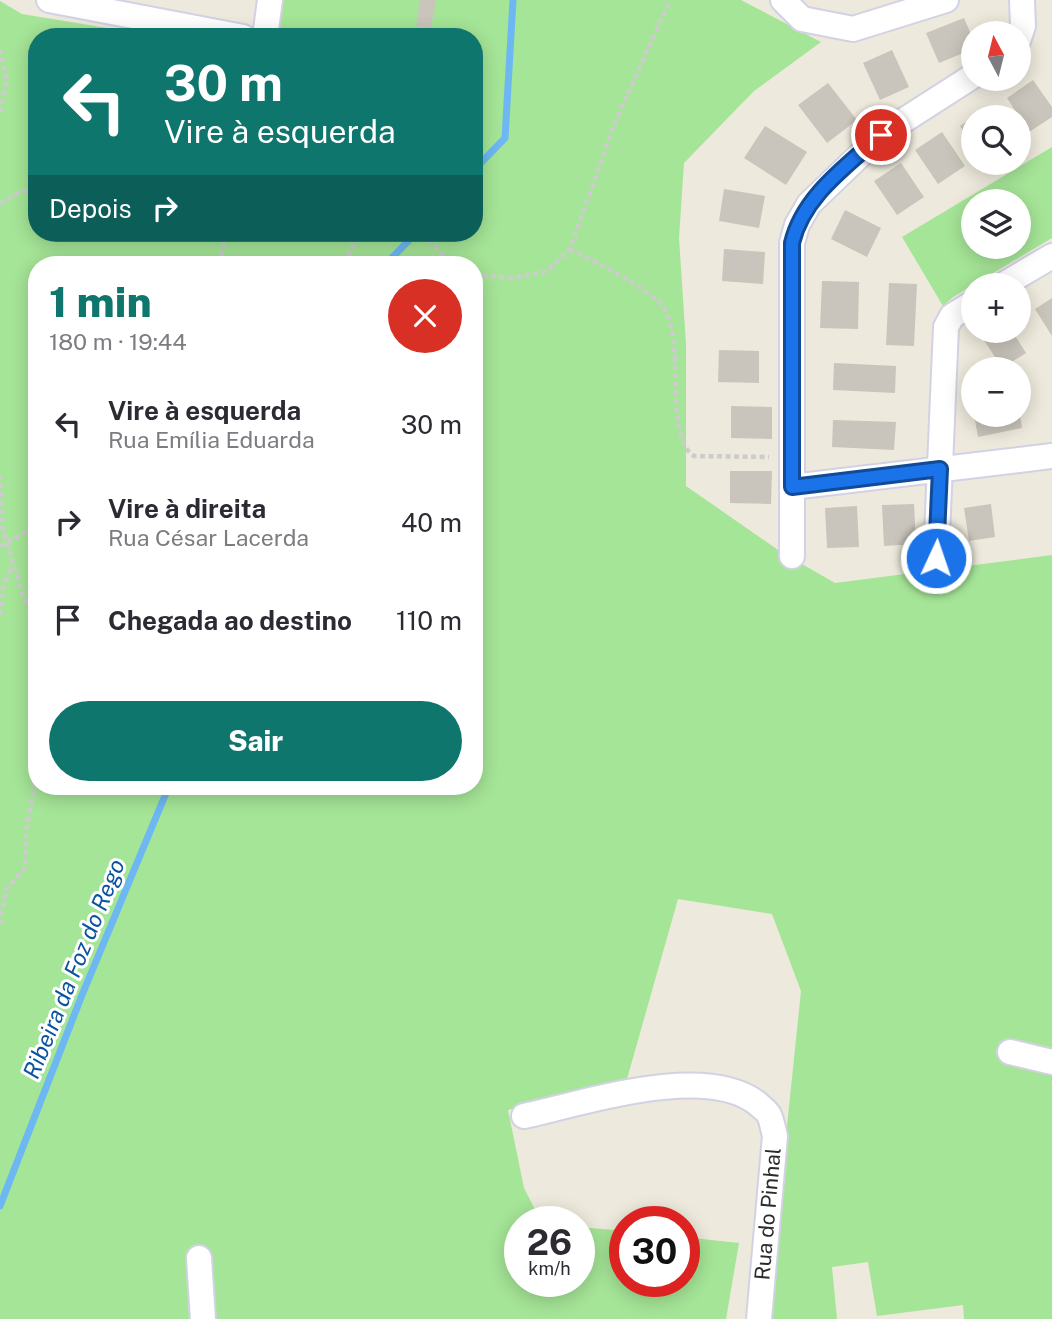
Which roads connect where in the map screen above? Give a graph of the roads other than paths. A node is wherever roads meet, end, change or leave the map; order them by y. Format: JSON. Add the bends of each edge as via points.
{"nodes":[{"id":1,"x":49,"y":0,"type":"edge"},
{"id":2,"x":270,"y":0,"type":"edge"},
{"id":3,"x":783,"y":0,"type":"edge"},
{"id":4,"x":946,"y":0,"type":"edge"},
{"id":5,"x":1021,"y":0,"type":"edge"},
{"id":6,"x":1024,"y":21,"type":"edge"},
{"id":7,"x":196,"y":28,"type":"edge"},
{"id":8,"x":266,"y":28,"type":"edge"},
{"id":9,"x":961,"y":84,"type":"edge"},
{"id":10,"x":1052,"y":256,"type":"edge"},
{"id":11,"x":1023,"y":273,"type":"edge"},
{"id":12,"x":961,"y":310,"type":"edge"},
{"id":13,"x":1052,"y":456,"type":"edge"},
{"id":14,"x":940,"y":469,"type":"junction"},
{"id":15,"x":792,"y":487,"type":"junction"},
{"id":16,"x":792,"y":556,"type":"dead end"},
{"id":17,"x":936,"y":558,"type":"dead end"},
{"id":18,"x":1010,"y":1052,"type":"dead end"},
{"id":19,"x":1052,"y":1062,"type":"edge"},
{"id":20,"x":524,"y":1116,"type":"dead end"},
{"id":21,"x":199,"y":1258,"type":"dead end"},
{"id":22,"x":203,"y":1319,"type":"edge"},
{"id":23,"x":759,"y":1319,"type":"edge"}],
"edges":[{"from":1,"to":7,"type":"street"},
{"from":2,"to":8,"type":"street"},
{"from":3,"to":4,"type":"street","via":[[802,19],[853,29]]},
{"from":5,"to":6,"type":"street"},
{"from":9,"to":15,"type":"street","via":[[881,135],[817,195],[797,225],[792,243]]},
{"from":10,"to":11,"type":"street"},
{"from":12,"to":14,"type":"street","via":[[946,327]]},
{"from":13,"to":14,"type":"street"},
{"from":14,"to":15,"type":"street"},
{"from":14,"to":17,"type":"street"},
{"from":15,"to":16,"type":"street"},
{"from":18,"to":19,"type":"street"},
{"from":20,"to":23,"type":"street","name":"Rua do Pinhal","via":[[654,1088],[698,1084],[750,1098],[769,1114],[775,1136]]},
{"from":21,"to":22,"type":"street"}]}
